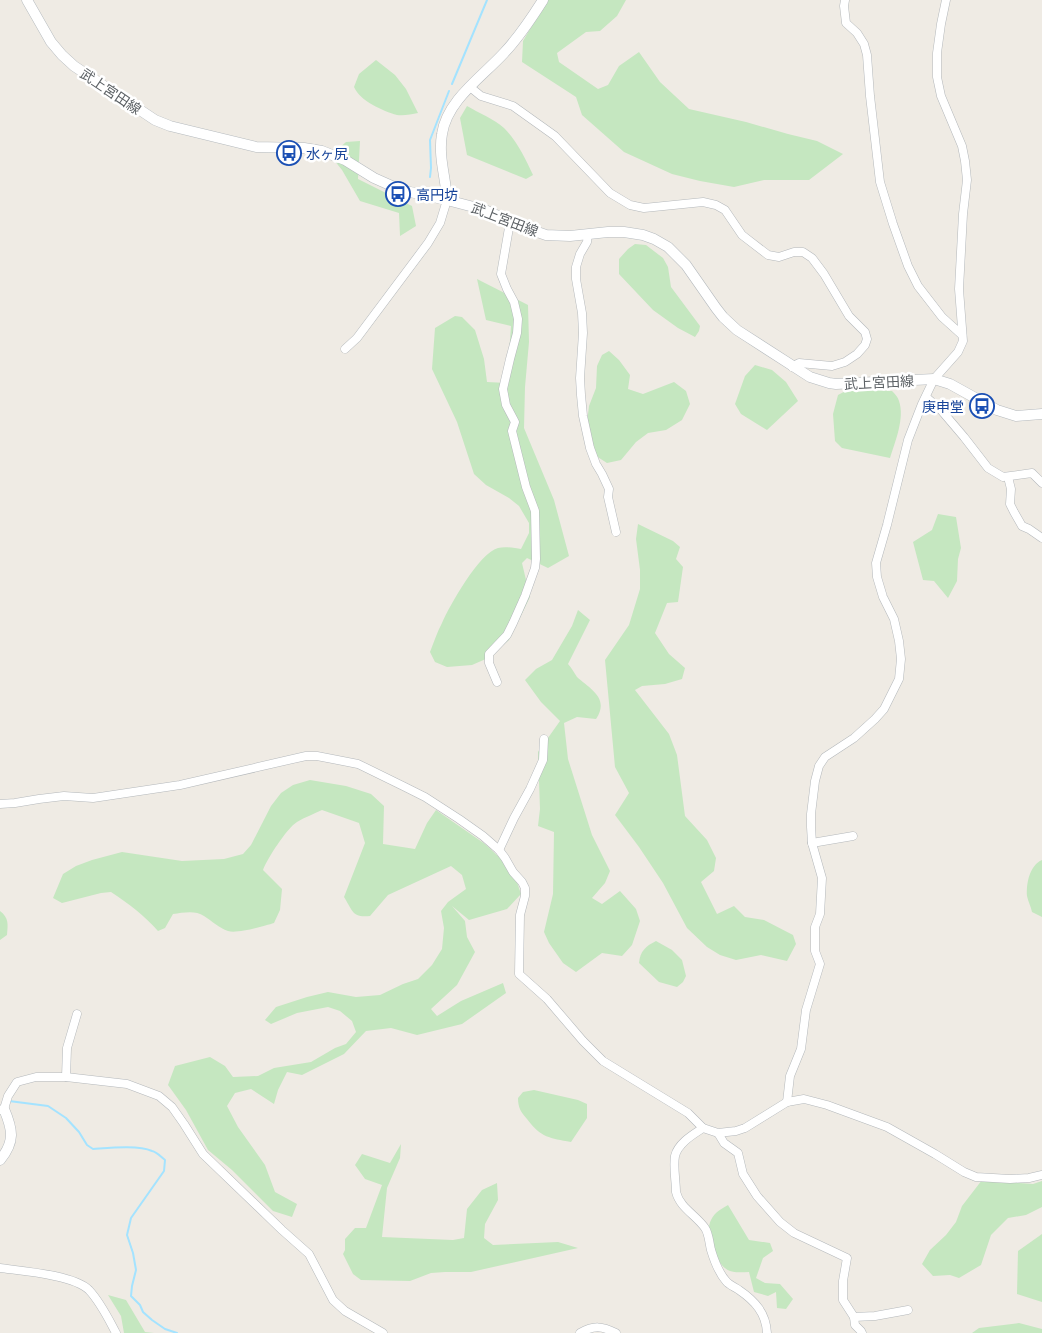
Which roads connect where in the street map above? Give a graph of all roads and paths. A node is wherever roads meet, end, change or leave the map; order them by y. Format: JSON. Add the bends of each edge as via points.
{"nodes":[{"id":1,"x":27,"y":0,"type":"edge"},
{"id":2,"x":543,"y":0,"type":"edge"},
{"id":3,"x":845,"y":0,"type":"edge"},
{"id":4,"x":946,"y":0,"type":"edge"},
{"id":5,"x":470,"y":87,"type":"junction"},
{"id":6,"x":447,"y":200,"type":"junction"},
{"id":7,"x":510,"y":222,"type":"junction"},
{"id":8,"x":588,"y":234,"type":"junction"},
{"id":9,"x":962,"y":335,"type":"junction"},
{"id":10,"x":345,"y":349,"type":"dead end"},
{"id":11,"x":792,"y":366,"type":"junction"},
{"id":12,"x":934,"y":379,"type":"junction"},
{"id":13,"x":926,"y":397,"type":"junction"},
{"id":14,"x":1042,"y":414,"type":"edge"},
{"id":15,"x":1008,"y":477,"type":"junction"},
{"id":16,"x":1042,"y":482,"type":"edge"},
{"id":17,"x":616,"y":532,"type":"dead end"},
{"id":18,"x":1042,"y":538,"type":"edge"},
{"id":19,"x":497,"y":682,"type":"dead end"},
{"id":20,"x":544,"y":739,"type":"dead end"},
{"id":21,"x":0,"y":804,"type":"edge"},
{"id":22,"x":853,"y":836,"type":"dead end"},
{"id":23,"x":812,"y":843,"type":"junction"},
{"id":24,"x":499,"y":850,"type":"junction"},
{"id":25,"x":78,"y":1014,"type":"dead end"},
{"id":26,"x":66,"y":1076,"type":"junction"},
{"id":27,"x":787,"y":1102,"type":"junction"},
{"id":28,"x":2,"y":1109,"type":"edge"},
{"id":29,"x":704,"y":1128,"type":"junction"},
{"id":30,"x":718,"y":1133,"type":"junction"},
{"id":31,"x":0,"y":1160,"type":"edge"},
{"id":32,"x":1042,"y":1175,"type":"edge"},
{"id":33,"x":0,"y":1268,"type":"edge"},
{"id":34,"x":908,"y":1310,"type":"dead end"},
{"id":35,"x":854,"y":1325,"type":"edge"},
{"id":36,"x":116,"y":1333,"type":"edge"},
{"id":37,"x":382,"y":1333,"type":"edge"},
{"id":38,"x":580,"y":1333,"type":"edge"},
{"id":39,"x":616,"y":1333,"type":"edge"},
{"id":40,"x":767,"y":1333,"type":"edge"},
{"id":41,"x":862,"y":1333,"type":"edge"}],
"edges":[{"from":1,"to":6,"type":"main road","name":"武上宮田線","via":[[62,55],[155,120],[256,147],[322,151],[401,190]]},
{"from":2,"to":5,"type":"main road","via":[[521,34]]},
{"from":3,"to":9,"type":"street","via":[[846,23],[857,33],[867,55],[880,182],[893,224],[918,286],[942,317]]},
{"from":4,"to":9,"type":"street","via":[[937,53],[937,77],[941,96],[962,146],[967,180],[959,289]]},
{"from":5,"to":6,"type":"main road","via":[[455,102],[443,130],[441,156]]},
{"from":5,"to":11,"type":"street","via":[[481,96],[513,106],[547,130],[610,193],[630,205],[644,208],[703,202],[716,205],[725,210],[742,235],[768,255],[803,252],[812,258],[867,339],[857,354],[845,362],[832,366],[799,363]]},
{"from":6,"to":7,"type":"main road","name":"武上宮田線","via":[[485,210]]},
{"from":6,"to":10,"type":"street","via":[[440,223],[428,242],[357,338]]},
{"from":7,"to":8,"type":"main road","name":"武上宮田線","via":[[546,235]]},
{"from":7,"to":19,"type":"street","via":[[501,274],[517,310],[518,324],[504,389],[506,405],[515,422],[512,431],[526,487],[535,511],[536,558],[513,623],[507,635],[489,654]]},
{"from":8,"to":11,"type":"main road","name":"武上宮田線","via":[[634,233],[668,247],[686,265],[732,326]]},
{"from":8,"to":17,"type":"street","via":[[576,267],[583,333],[582,409],[591,453],[609,489]]},
{"from":9,"to":12,"type":"street","via":[[958,352]]},
{"from":11,"to":12,"type":"main road","name":"武上宮田線","via":[[829,383]]},
{"from":12,"to":13,"type":"street"},
{"from":12,"to":14,"type":"main road","name":"武上宮田線","via":[[950,384],[997,410],[1016,416]]},
{"from":13,"to":15,"type":"street","via":[[947,417],[988,468]]},
{"from":13,"to":23,"type":"street","via":[[908,440],[876,563],[877,577],[899,641],[902,659],[899,679],[884,709],[875,719],[825,757],[819,766],[811,814]]},
{"from":15,"to":16,"type":"street","via":[[1032,474]]},
{"from":15,"to":18,"type":"street","via":[[1010,504],[1014,512],[1022,526]]},
{"from":20,"to":24,"type":"street","via":[[543,760]]},
{"from":21,"to":24,"type":"street","via":[[64,796],[93,798],[152,790],[317,756],[358,764],[418,793]]},
{"from":22,"to":23,"type":"street"},
{"from":23,"to":27,"type":"street","via":[[822,878],[820,914],[815,927],[815,950],[820,964],[806,1010],[801,1049],[790,1076]]},
{"from":24,"to":29,"type":"street","via":[[525,888],[520,915],[519,974],[603,1061],[688,1114]]},
{"from":25,"to":26,"type":"street","via":[[68,1048]]},
{"from":26,"to":28,"type":"street","via":[[36,1077],[17,1082]]},
{"from":26,"to":37,"type":"street","via":[[127,1084],[159,1096],[172,1107],[204,1154],[309,1254],[333,1300]]},
{"from":27,"to":30,"type":"street","via":[[745,1128]]},
{"from":27,"to":32,"type":"street","via":[[804,1099],[887,1128],[976,1177],[1010,1179]]},
{"from":28,"to":31,"type":"main road","via":[[9,1121],[12,1138]]},
{"from":29,"to":30,"type":"street"},
{"from":29,"to":40,"type":"street","via":[[691,1135],[676,1154],[677,1198],[704,1226],[716,1262],[727,1282],[751,1298],[761,1310]]},
{"from":30,"to":35,"type":"street","via":[[724,1143],[738,1153],[743,1174],[780,1222],[846,1258],[843,1300]]},
{"from":33,"to":36,"type":"street","via":[[64,1278],[81,1284],[99,1303]]},
{"from":34,"to":35,"type":"street","via":[[875,1316]]},
{"from":35,"to":41,"type":"street"},
{"from":38,"to":39,"type":"street","via":[[596,1327]]}]}
